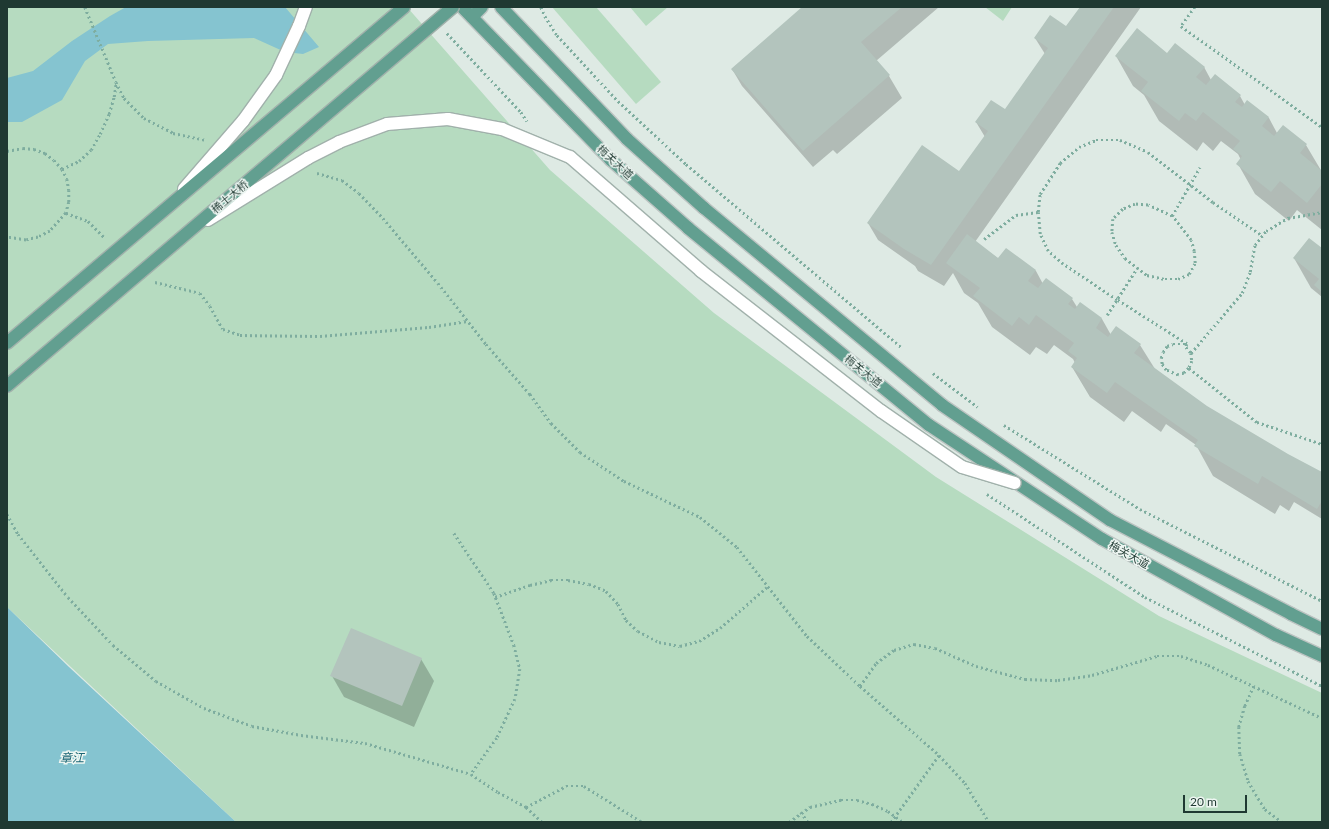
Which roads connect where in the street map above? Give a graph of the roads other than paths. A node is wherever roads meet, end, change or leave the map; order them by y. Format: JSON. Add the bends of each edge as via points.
{"nodes":[{"id":1,"x":306,"y":7,"type":"edge"},
{"id":2,"x":404,"y":7,"type":"edge"},
{"id":3,"x":453,"y":7,"type":"edge"},
{"id":4,"x":462,"y":7,"type":"edge"},
{"id":5,"x":482,"y":7,"type":"edge"},
{"id":6,"x":501,"y":7,"type":"edge"},
{"id":7,"x":472,"y":17,"type":"junction"},
{"id":8,"x":168,"y":207,"type":"junction"},
{"id":9,"x":187,"y":233,"type":"junction"},
{"id":10,"x":7,"y":343,"type":"edge"},
{"id":11,"x":7,"y":386,"type":"edge"},
{"id":12,"x":1014,"y":484,"type":"junction"},
{"id":13,"x":1322,"y":629,"type":"edge"},
{"id":14,"x":1322,"y":656,"type":"edge"}],
"edges":[{"from":1,"to":8,"type":"street","bridge":true,"via":[[276,76],[243,121]]},
{"from":2,"to":8,"type":"main road","bridge":true},
{"from":3,"to":9,"type":"main road","name":"稀土大桥","bridge":true},
{"from":4,"to":7,"type":"main road","name":"梅关大道"},
{"from":5,"to":7,"type":"main road"},
{"from":6,"to":13,"type":"main road","name":"梅关大道","via":[[627,138],[692,198],[942,405],[1110,520]]},
{"from":7,"to":12,"type":"main road","name":"梅关大道","via":[[611,160],[688,228],[929,425]]},
{"from":8,"to":10,"type":"main road","bridge":true},
{"from":9,"to":11,"type":"main road","name":"稀土大桥","bridge":true},
{"from":9,"to":12,"type":"street","bridge":true,"via":[[308,158],[339,142],[387,124],[448,119],[502,129],[570,157],[701,271],[881,411],[962,467]]},
{"from":12,"to":14,"type":"main road","name":"梅关大道","via":[[1102,539],[1276,635]]}]}
